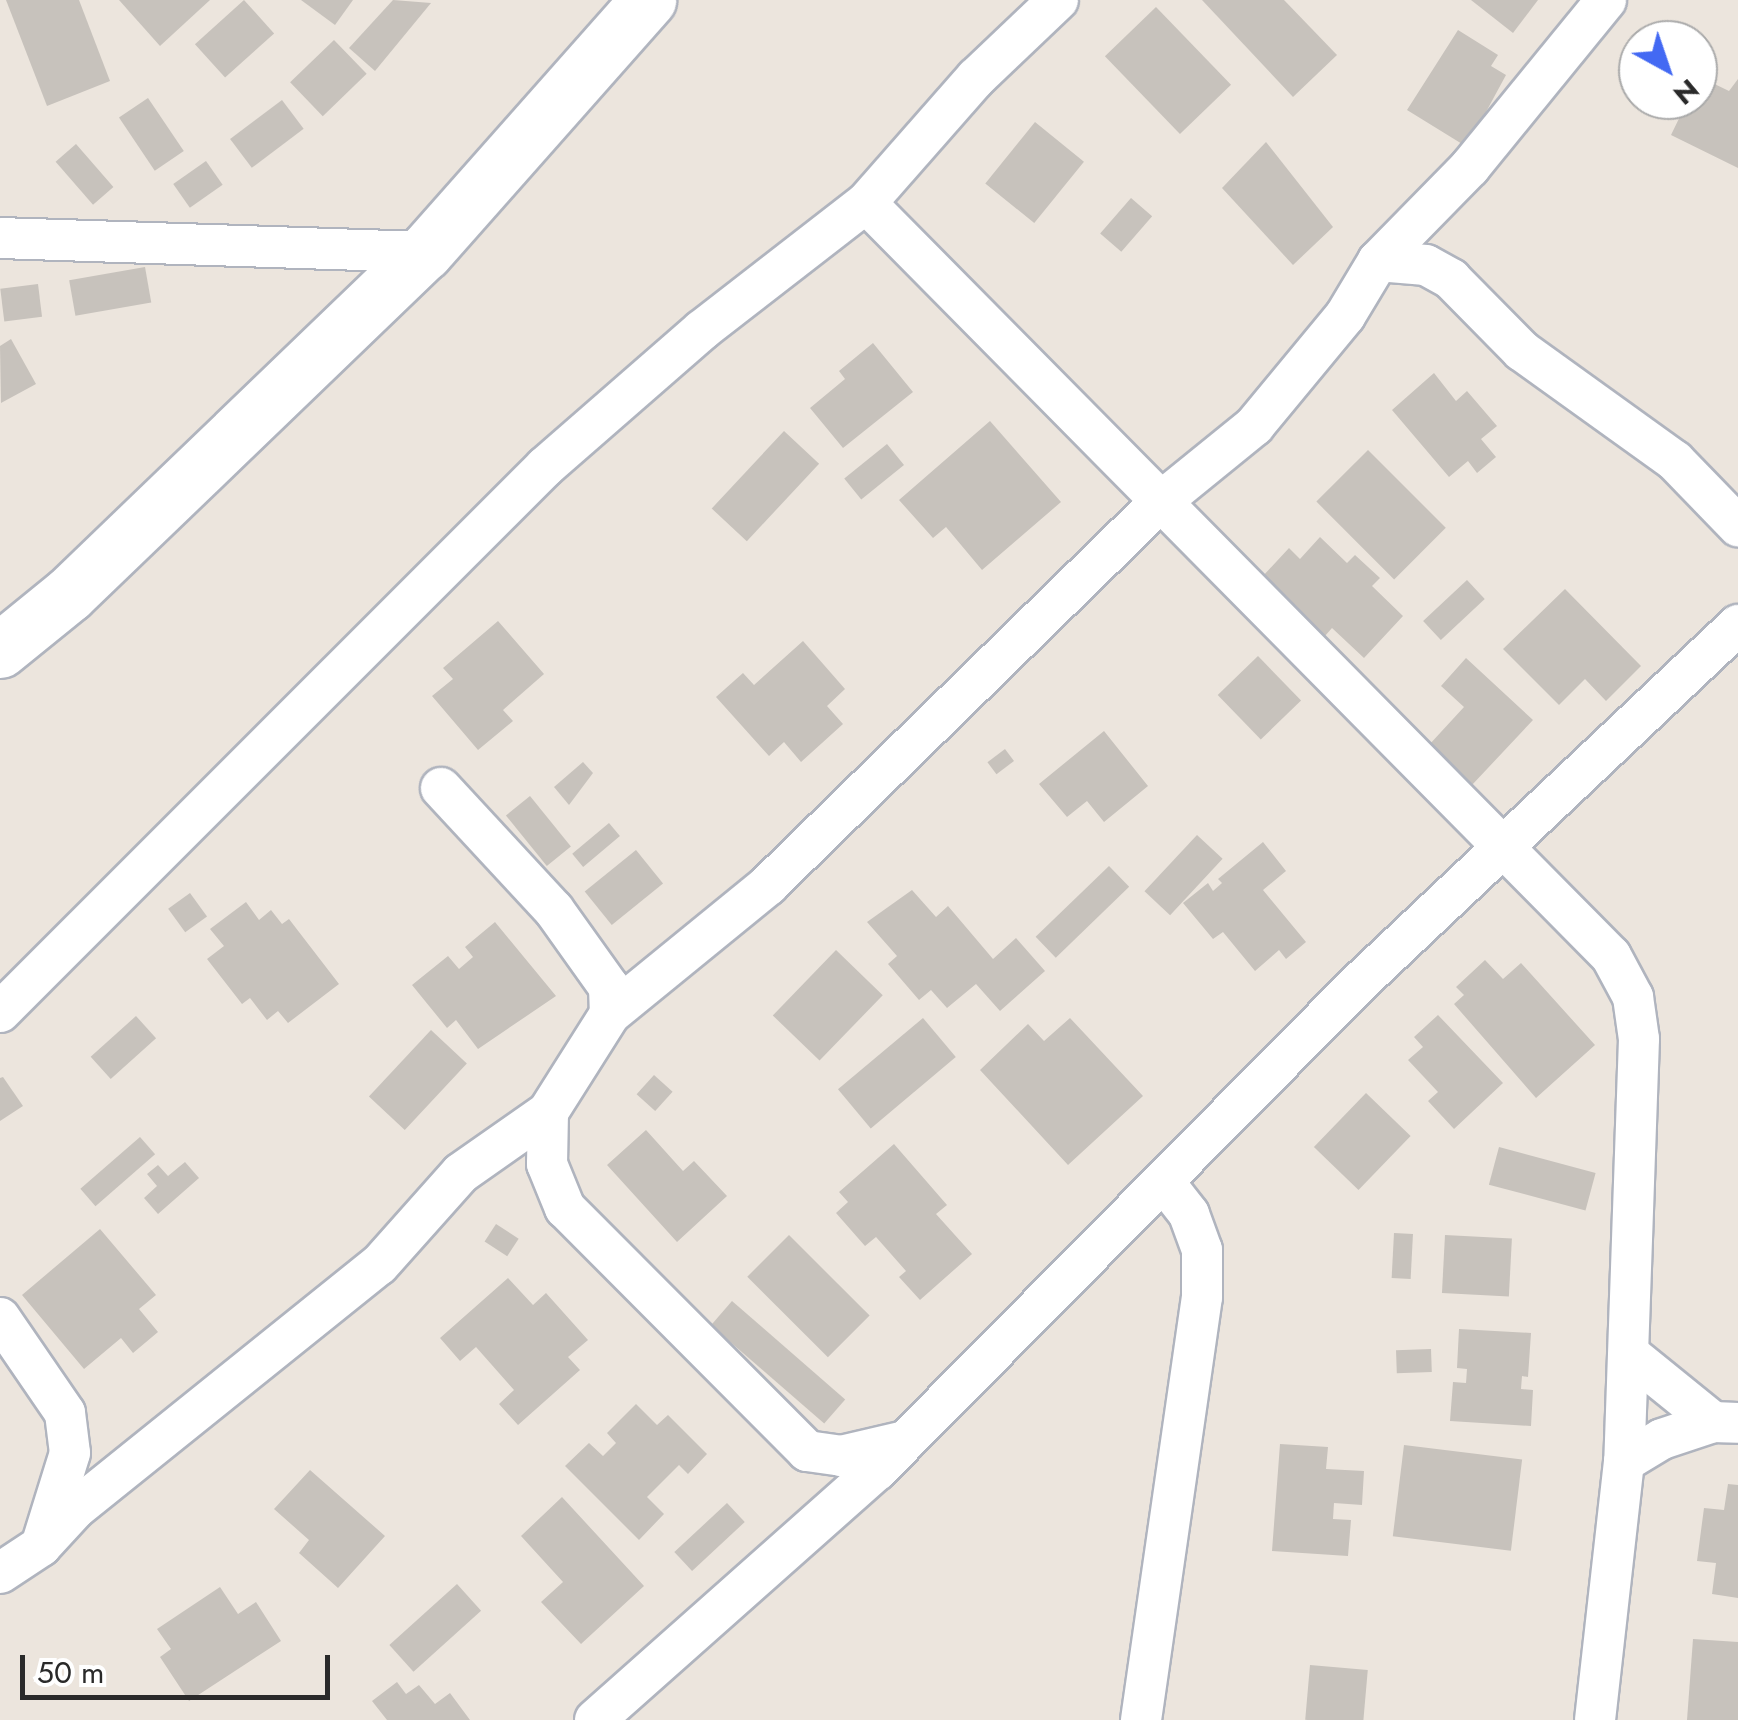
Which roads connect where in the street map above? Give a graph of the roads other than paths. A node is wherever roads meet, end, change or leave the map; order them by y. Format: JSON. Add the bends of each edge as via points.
{"nodes":[{"id":1,"x":648,"y":0,"type":"edge"},
{"id":2,"x":1058,"y":0,"type":"edge"},
{"id":3,"x":1606,"y":0,"type":"edge"},
{"id":4,"x":866,"y":203,"type":"junction"},
{"id":5,"x":0,"y":238,"type":"edge"},
{"id":6,"x":425,"y":252,"type":"junction"},
{"id":7,"x":1378,"y":261,"type":"junction"},
{"id":8,"x":1158,"y":504,"type":"junction"},
{"id":9,"x":1738,"y":526,"type":"edge"},
{"id":10,"x":1738,"y":626,"type":"edge"},
{"id":11,"x":0,"y":650,"type":"edge"},
{"id":12,"x":440,"y":788,"type":"dead end"},
{"id":13,"x":1504,"y":842,"type":"junction"},
{"id":14,"x":0,"y":1012,"type":"edge"},
{"id":15,"x":610,"y":1014,"type":"junction"},
{"id":16,"x":548,"y":1112,"type":"junction"},
{"id":17,"x":1164,"y":1182,"type":"junction"},
{"id":18,"x":0,"y":1318,"type":"edge"},
{"id":19,"x":1629,"y":1354,"type":"junction"},
{"id":20,"x":1726,"y":1423,"type":"edge"},
{"id":21,"x":906,"y":1441,"type":"junction"},
{"id":22,"x":1624,"y":1462,"type":"junction"},
{"id":23,"x":40,"y":1546,"type":"junction"},
{"id":24,"x":0,"y":1573,"type":"edge"},
{"id":25,"x":595,"y":1720,"type":"edge"},
{"id":26,"x":1140,"y":1720,"type":"edge"},
{"id":27,"x":1595,"y":1720,"type":"edge"}],
"edges":[{"from":1,"to":6,"type":"main road"},
{"from":2,"to":4,"type":"street","via":[[976,78]]},
{"from":3,"to":7,"type":"street","via":[[1470,166]]},
{"from":4,"to":8,"type":"street"},
{"from":4,"to":14,"type":"street","via":[[702,330],[545,468]]},
{"from":5,"to":6,"type":"street"},
{"from":6,"to":11,"type":"main road","via":[[69,594]]},
{"from":7,"to":8,"type":"street","via":[[1345,316],[1254,426]]},
{"from":7,"to":9,"type":"street","via":[[1426,265],[1451,279],[1522,351],[1675,461]]},
{"from":8,"to":13,"type":"street"},
{"from":8,"to":15,"type":"street","via":[[768,885]]},
{"from":10,"to":13,"type":"street"},
{"from":12,"to":15,"type":"street","via":[[596,964],[609,986]]},
{"from":13,"to":17,"type":"street"},
{"from":13,"to":19,"type":"street","via":[[1611,956],[1633,997],[1639,1039]]},
{"from":15,"to":16,"type":"street"},
{"from":16,"to":21,"type":"street","via":[[547,1164],[566,1208],[770,1417],[807,1451],[841,1456]]},
{"from":16,"to":23,"type":"street","via":[[461,1173],[379,1265],[75,1509]]},
{"from":17,"to":21,"type":"street"},
{"from":17,"to":26,"type":"street","via":[[1189,1214],[1202,1250],[1202,1297]]},
{"from":18,"to":23,"type":"street","via":[[65,1413],[70,1453]]},
{"from":19,"to":20,"type":"street"},
{"from":19,"to":22,"type":"street"},
{"from":20,"to":22,"type":"street","via":[[1662,1439]]},
{"from":21,"to":25,"type":"street"},
{"from":22,"to":27,"type":"street"},
{"from":23,"to":24,"type":"street"}]}
